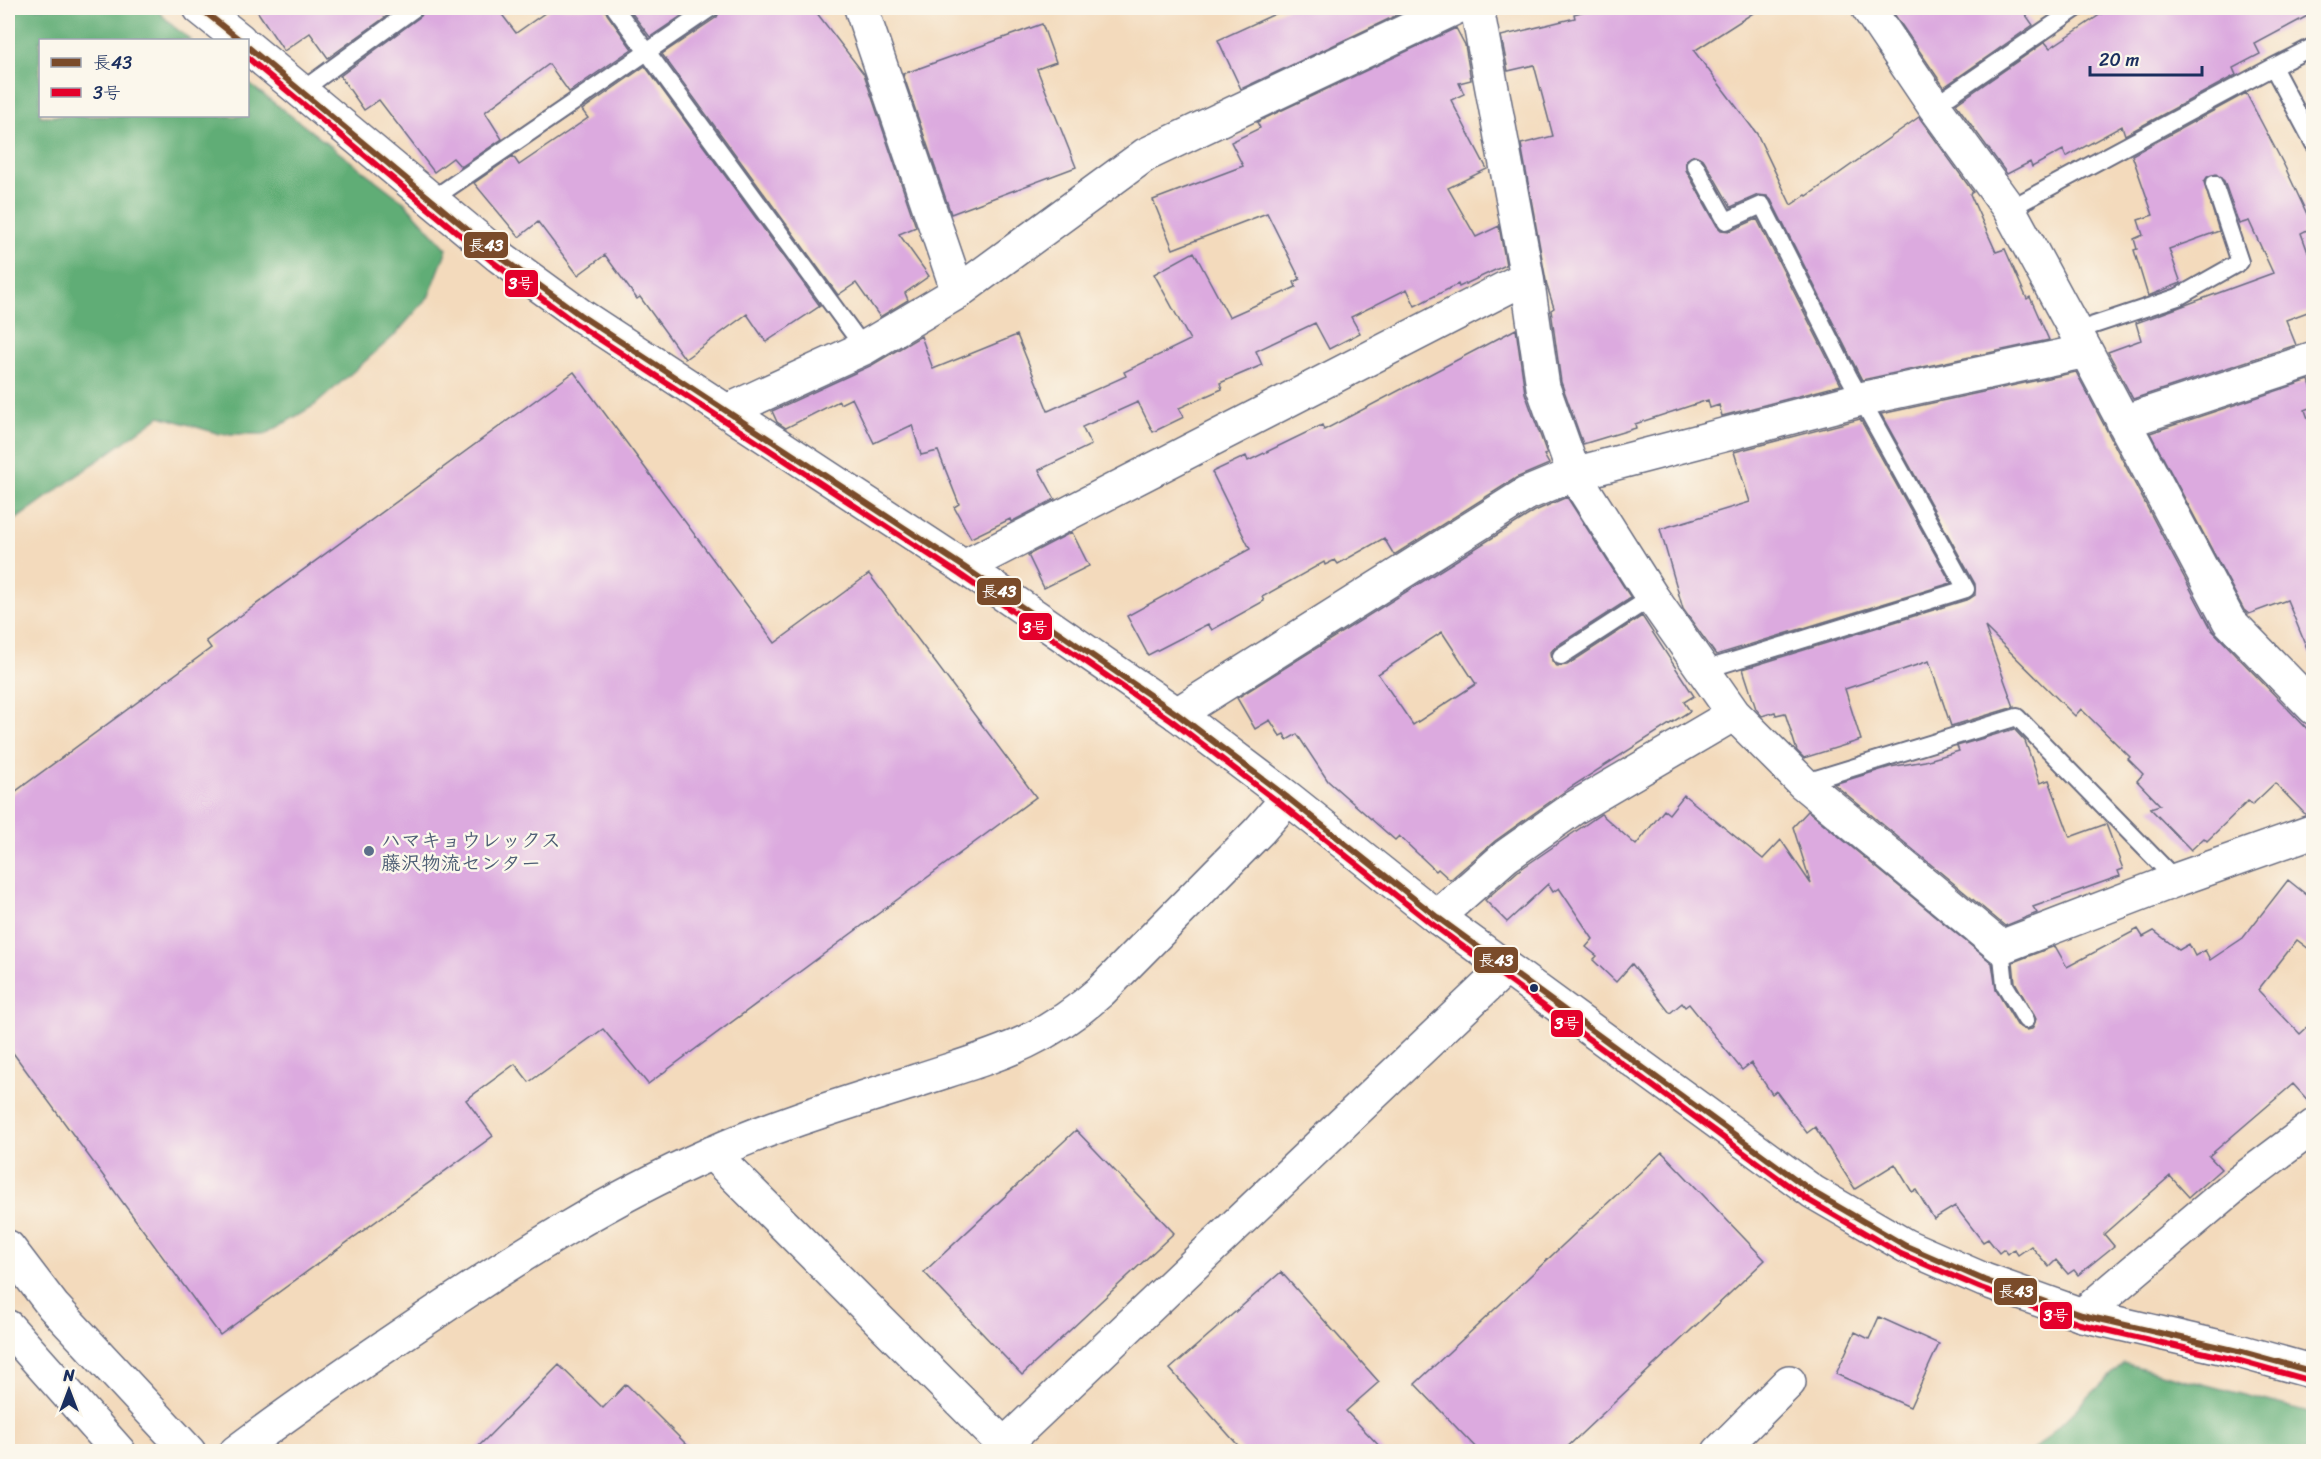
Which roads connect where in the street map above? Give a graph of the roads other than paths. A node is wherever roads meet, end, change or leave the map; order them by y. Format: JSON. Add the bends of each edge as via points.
{"nodes":[{"id":1,"x":200,"y":8,"type":"edge"},
{"id":2,"x":415,"y":8,"type":"edge"},
{"id":3,"x":615,"y":8,"type":"edge"},
{"id":4,"x":711,"y":8,"type":"edge"},
{"id":5,"x":861,"y":8,"type":"edge"},
{"id":6,"x":1455,"y":8,"type":"edge"},
{"id":7,"x":1477,"y":8,"type":"edge"},
{"id":8,"x":1868,"y":8,"type":"edge"},
{"id":9,"x":2077,"y":8,"type":"edge"},
{"id":10,"x":239,"y":39,"type":"edge"},
{"id":11,"x":2313,"y":46,"type":"edge"},
{"id":12,"x":249,"y":48,"type":"edge"},
{"id":13,"x":646,"y":52,"type":"junction"},
{"id":14,"x":2273,"y":67,"type":"junction"},
{"id":15,"x":301,"y":91,"type":"junction"},
{"id":16,"x":1934,"y":106,"type":"junction"},
{"id":17,"x":2313,"y":144,"type":"edge"},
{"id":18,"x":1695,"y":165,"type":"dead end"},
{"id":19,"x":2214,"y":184,"type":"dead end"},
{"id":20,"x":432,"y":200,"type":"junction"},
{"id":21,"x":2009,"y":209,"type":"junction"},
{"id":22,"x":1527,"y":277,"type":"junction"},
{"id":23,"x":958,"y":292,"type":"junction"},
{"id":24,"x":2081,"y":341,"type":"junction"},
{"id":25,"x":864,"y":348,"type":"junction"},
{"id":26,"x":2313,"y":359,"type":"edge"},
{"id":27,"x":1861,"y":399,"type":"junction"},
{"id":28,"x":727,"y":411,"type":"junction"},
{"id":29,"x":2123,"y":422,"type":"junction"},
{"id":30,"x":1574,"y":474,"type":"junction"},
{"id":31,"x":964,"y":567,"type":"junction"},
{"id":32,"x":1652,"y":597,"type":"junction"},
{"id":33,"x":1561,"y":656,"type":"dead end"},
{"id":34,"x":1704,"y":670,"type":"junction"},
{"id":35,"x":2308,"y":695,"type":"edge"},
{"id":36,"x":1177,"y":714,"type":"junction"},
{"id":37,"x":1734,"y":714,"type":"junction"},
{"id":38,"x":1803,"y":783,"type":"junction"},
{"id":39,"x":1288,"y":798,"type":"junction"},
{"id":40,"x":2313,"y":831,"type":"edge"},
{"id":41,"x":2176,"y":880,"type":"junction"},
{"id":42,"x":1437,"y":917,"type":"junction"},
{"id":43,"x":2001,"y":947,"type":"junction"},
{"id":44,"x":1506,"y":968,"type":"junction"},
{"id":45,"x":2026,"y":1020,"type":"dead end"},
{"id":46,"x":2313,"y":1126,"type":"edge"},
{"id":47,"x":712,"y":1153,"type":"junction"},
{"id":48,"x":8,"y":1247,"type":"edge"},
{"id":49,"x":2082,"y":1315,"type":"junction"},
{"id":50,"x":8,"y":1327,"type":"edge"},
{"id":51,"x":2313,"y":1372,"type":"edge"},
{"id":52,"x":1789,"y":1382,"type":"dead end"},
{"id":53,"x":1008,"y":1448,"type":"edge"},
{"id":54,"x":119,"y":1452,"type":"edge"},
{"id":55,"x":189,"y":1452,"type":"edge"},
{"id":56,"x":236,"y":1452,"type":"edge"},
{"id":57,"x":1719,"y":1452,"type":"edge"}],
"edges":[{"from":1,"to":10,"type":"street"},
{"from":2,"to":15,"type":"lane"},
{"from":3,"to":13,"type":"lane"},
{"from":4,"to":13,"type":"lane"},
{"from":5,"to":23,"type":"street"},
{"from":6,"to":23,"type":"street","via":[[1145,155]]},
{"from":7,"to":22,"type":"street"},
{"from":8,"to":16,"type":"street"},
{"from":9,"to":16,"type":"lane"},
{"from":11,"to":14,"type":"lane"},
{"from":12,"to":15,"type":"street"},
{"from":13,"to":20,"type":"lane"},
{"from":13,"to":25,"type":"lane"},
{"from":14,"to":17,"type":"lane"},
{"from":14,"to":21,"type":"lane"},
{"from":15,"to":20,"type":"street"},
{"from":16,"to":21,"type":"street"},
{"from":18,"to":27,"type":"lane","via":[[1726,221],[1762,205]]},
{"from":19,"to":24,"type":"lane","via":[[2241,262],[2178,297]]},
{"from":20,"to":28,"type":"street","via":[[498,256]]},
{"from":21,"to":24,"type":"street"},
{"from":22,"to":30,"type":"street","via":[[1543,387]]},
{"from":22,"to":31,"type":"street"},
{"from":23,"to":25,"type":"street"},
{"from":24,"to":27,"type":"street"},
{"from":24,"to":29,"type":"street"},
{"from":25,"to":28,"type":"street"},
{"from":26,"to":29,"type":"street"},
{"from":27,"to":30,"type":"street"},
{"from":27,"to":34,"type":"lane","via":[[1966,589]]},
{"from":28,"to":31,"type":"street"},
{"from":29,"to":35,"type":"street","via":[[2229,621]]},
{"from":30,"to":32,"type":"street"},
{"from":30,"to":36,"type":"street","via":[[1526,494]]},
{"from":31,"to":36,"type":"street"},
{"from":32,"to":33,"type":"lane"},
{"from":32,"to":34,"type":"street"},
{"from":34,"to":37,"type":"street"},
{"from":36,"to":39,"type":"street"},
{"from":37,"to":38,"type":"street"},
{"from":37,"to":42,"type":"street","via":[[1574,808],[1506,856]]},
{"from":38,"to":41,"type":"lane","via":[[2017,717]]},
{"from":38,"to":43,"type":"street"},
{"from":39,"to":42,"type":"street"},
{"from":39,"to":47,"type":"street","via":[[1101,991],[1055,1027],[998,1055],[838,1106]]},
{"from":40,"to":41,"type":"street"},
{"from":41,"to":43,"type":"street"},
{"from":42,"to":44,"type":"street"},
{"from":43,"to":45,"type":"lane","via":[[2005,985]]},
{"from":44,"to":49,"type":"street","via":[[1824,1198],[1952,1268]]},
{"from":44,"to":53,"type":"street"},
{"from":46,"to":49,"type":"street","via":[[2237,1184]]},
{"from":47,"to":53,"type":"street"},
{"from":47,"to":56,"type":"street","via":[[594,1211],[349,1370]]},
{"from":48,"to":55,"type":"street","via":[[53,1306]]},
{"from":49,"to":51,"type":"street"},
{"from":50,"to":54,"type":"street"},
{"from":52,"to":57,"type":"street"}]}
